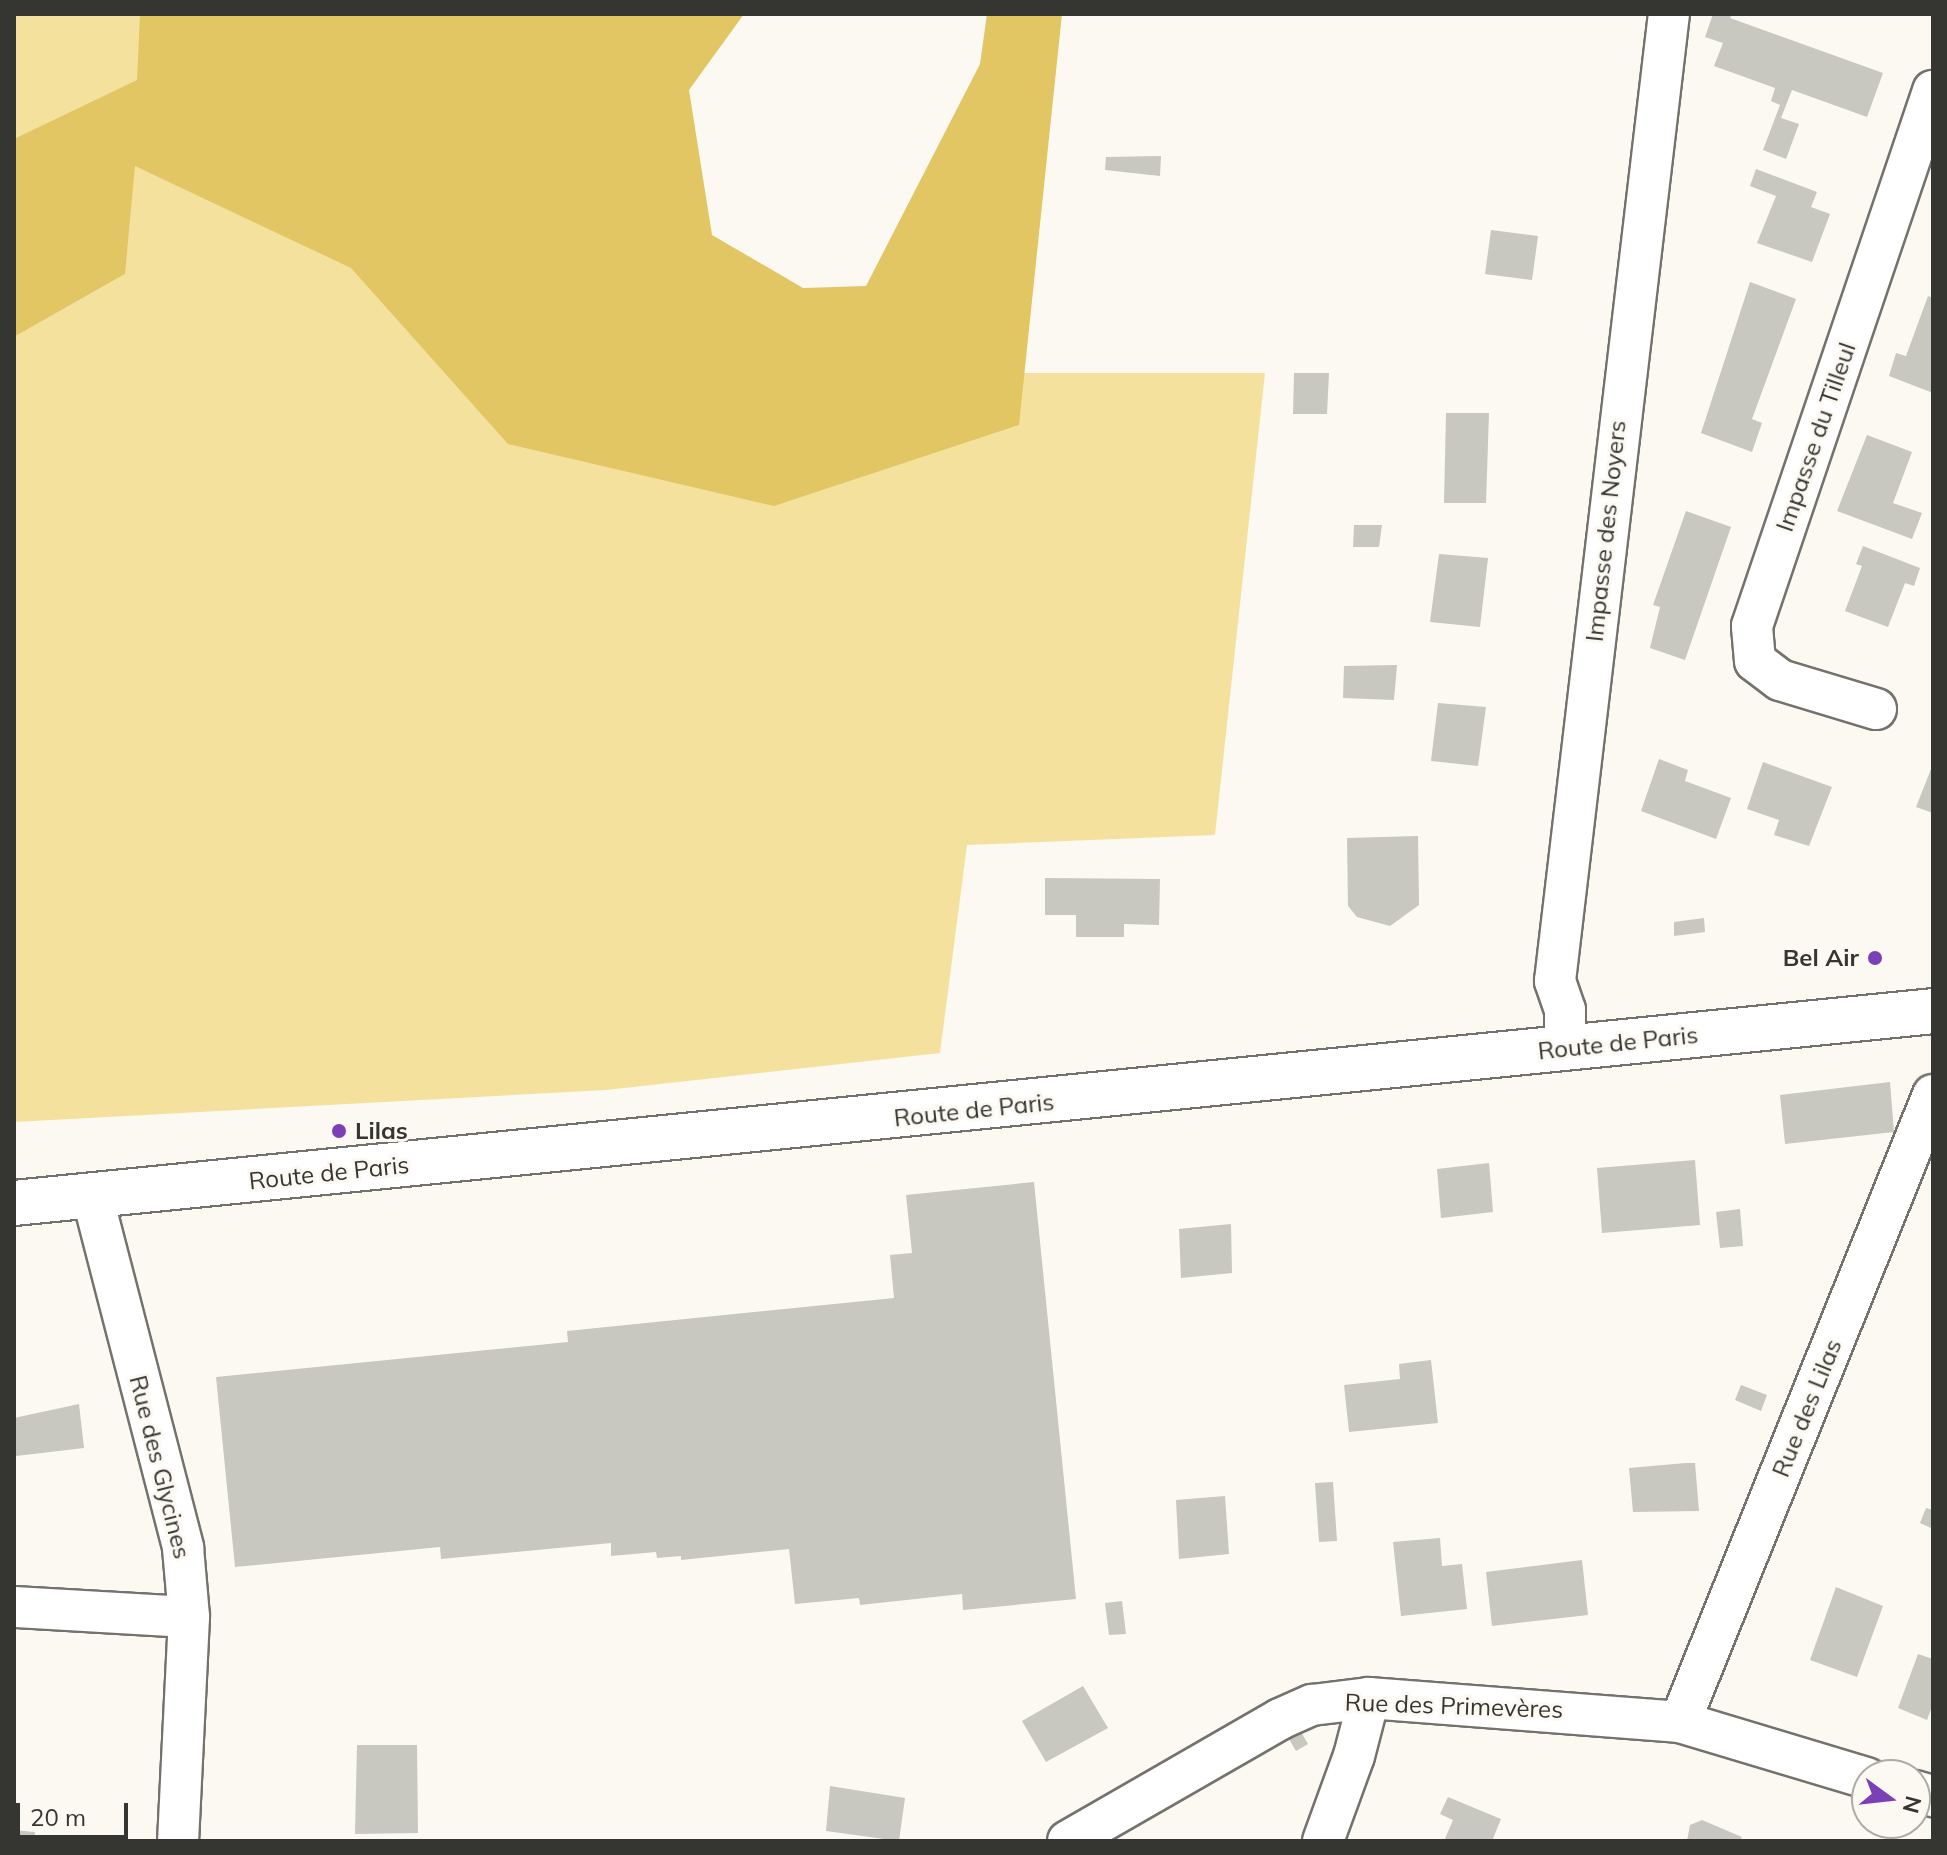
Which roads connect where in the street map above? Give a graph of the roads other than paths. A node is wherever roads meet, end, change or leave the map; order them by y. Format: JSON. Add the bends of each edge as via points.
{"nodes":[{"id":1,"x":1669,"y":14,"type":"edge"},
{"id":2,"x":1933,"y":91,"type":"edge"},
{"id":3,"x":1876,"y":709,"type":"dead end"},
{"id":4,"x":1933,"y":1011,"type":"edge"},
{"id":5,"x":1565,"y":1048,"type":"junction"},
{"id":6,"x":1933,"y":1095,"type":"edge"},
{"id":7,"x":92,"y":1195,"type":"junction"},
{"id":8,"x":14,"y":1203,"type":"edge"},
{"id":9,"x":14,"y":1607,"type":"edge"},
{"id":10,"x":189,"y":1617,"type":"junction"},
{"id":11,"x":1369,"y":1698,"type":"junction"},
{"id":12,"x":1680,"y":1722,"type":"junction"},
{"id":13,"x":1851,"y":1773,"type":"edge"},
{"id":14,"x":178,"y":1841,"type":"edge"},
{"id":15,"x":1068,"y":1841,"type":"edge"},
{"id":16,"x":1323,"y":1841,"type":"edge"}],
"edges":[{"from":1,"to":5,"type":"street","name":"Impasse des Noyers","via":[[1555,981],[1565,1010]]},
{"from":2,"to":3,"type":"street","name":"Impasse du Tilleul","via":[[1752,626],[1755,661],[1780,680]]},
{"from":4,"to":5,"type":"main road","name":"Route de Paris"},
{"from":5,"to":7,"type":"main road","name":"Route de Paris","via":[[894,1119]]},
{"from":6,"to":12,"type":"street","name":"Rue des Lilas"},
{"from":7,"to":8,"type":"main road","name":"Route de Paris"},
{"from":7,"to":10,"type":"street","name":"Rue des Glycines","via":[[183,1548]]},
{"from":9,"to":10,"type":"street"},
{"from":10,"to":14,"type":"street","name":"Rue des Glycines"},
{"from":11,"to":12,"type":"street","name":"Rue des Primevères"},
{"from":11,"to":15,"type":"street","name":"Rue des Primevères","via":[[1312,1705],[1280,1719]]},
{"from":11,"to":16,"type":"street"},
{"from":12,"to":13,"type":"street","name":"Rue des Primevères"}]}
